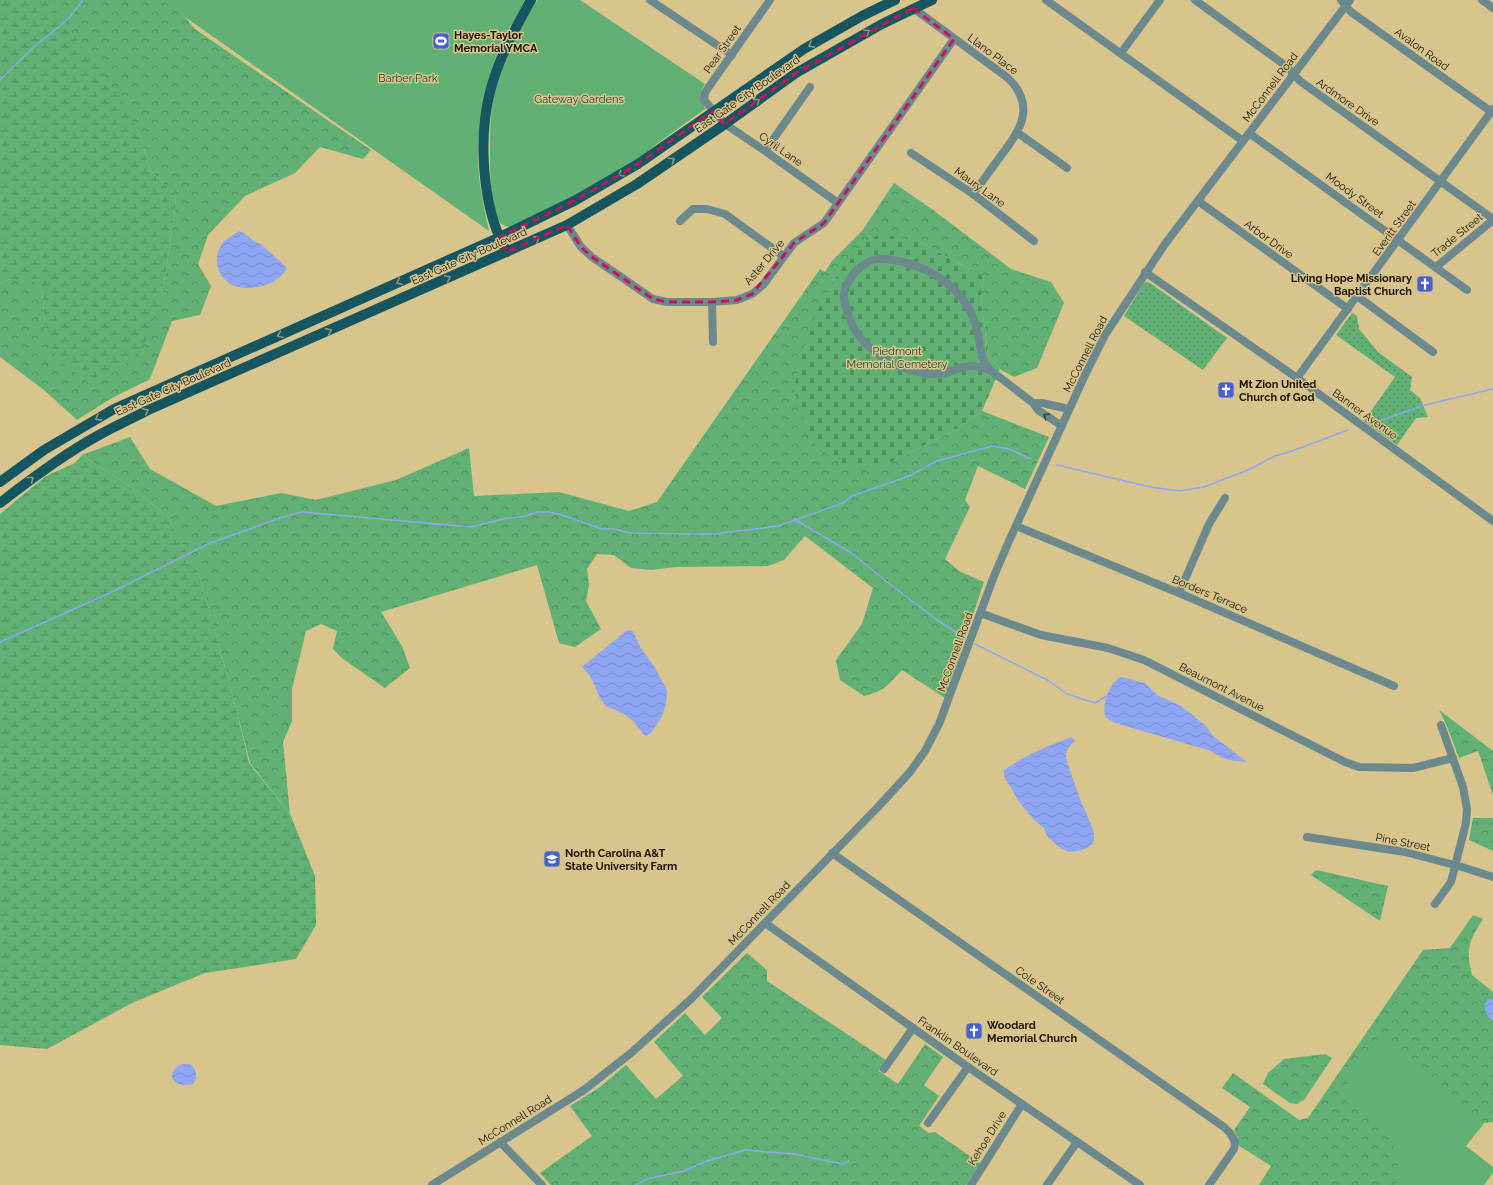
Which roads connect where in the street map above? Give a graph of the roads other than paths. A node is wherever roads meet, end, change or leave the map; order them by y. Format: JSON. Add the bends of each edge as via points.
{"nodes":[{"id":1,"x":531,"y":0,"type":"edge"},
{"id":2,"x":650,"y":0,"type":"edge"},
{"id":3,"x":770,"y":0,"type":"edge"},
{"id":4,"x":895,"y":0,"type":"edge"},
{"id":5,"x":932,"y":0,"type":"edge"},
{"id":6,"x":1046,"y":0,"type":"edge"},
{"id":7,"x":1160,"y":0,"type":"edge"},
{"id":8,"x":1194,"y":0,"type":"edge"},
{"id":9,"x":1482,"y":0,"type":"edge"},
{"id":10,"x":1345,"y":2,"type":"edge"},
{"id":11,"x":913,"y":8,"type":"junction"},
{"id":12,"x":1493,"y":8,"type":"edge"},
{"id":13,"x":954,"y":39,"type":"junction"},
{"id":14,"x":1121,"y":53,"type":"junction"},
{"id":15,"x":732,"y":55,"type":"junction"},
{"id":16,"x":1294,"y":74,"type":"junction"},
{"id":17,"x":810,"y":87,"type":"dead end"},
{"id":18,"x":1492,"y":111,"type":"edge"},
{"id":19,"x":713,"y":112,"type":"junction"},
{"id":20,"x":725,"y":124,"type":"junction"},
{"id":21,"x":1018,"y":133,"type":"junction"},
{"id":22,"x":1249,"y":133,"type":"junction"},
{"id":23,"x":1243,"y":141,"type":"junction"},
{"id":24,"x":765,"y":151,"type":"junction"},
{"id":25,"x":654,"y":153,"type":"junction"},
{"id":26,"x":911,"y":153,"type":"dead end"},
{"id":27,"x":1067,"y":168,"type":"dead end"},
{"id":28,"x":1441,"y":182,"type":"junction"},
{"id":29,"x":973,"y":194,"type":"junction"},
{"id":30,"x":1198,"y":201,"type":"junction"},
{"id":31,"x":838,"y":203,"type":"junction"},
{"id":32,"x":1493,"y":219,"type":"edge"},
{"id":33,"x":680,"y":221,"type":"dead end"},
{"id":34,"x":572,"y":223,"type":"junction"},
{"id":35,"x":498,"y":238,"type":"junction"},
{"id":36,"x":1399,"y":239,"type":"junction"},
{"id":37,"x":1034,"y":241,"type":"dead end"},
{"id":38,"x":507,"y":252,"type":"junction"},
{"id":39,"x":783,"y":256,"type":"junction"},
{"id":40,"x":1436,"y":267,"type":"junction"},
{"id":41,"x":1145,"y":272,"type":"junction"},
{"id":42,"x":1467,"y":290,"type":"dead end"},
{"id":43,"x":1357,"y":296,"type":"junction"},
{"id":44,"x":712,"y":302,"type":"junction"},
{"id":45,"x":1348,"y":309,"type":"junction"},
{"id":46,"x":713,"y":342,"type":"dead end"},
{"id":47,"x":1433,"y":352,"type":"dead end"},
{"id":48,"x":990,"y":370,"type":"junction"},
{"id":49,"x":1297,"y":378,"type":"junction"},
{"id":50,"x":1033,"y":403,"type":"junction"},
{"id":51,"x":1069,"y":410,"type":"junction"},
{"id":52,"x":1062,"y":426,"type":"junction"},
{"id":53,"x":44,"y":450,"type":"junction"},
{"id":54,"x":52,"y":464,"type":"junction"},
{"id":55,"x":0,"y":482,"type":"edge"},
{"id":56,"x":1225,"y":498,"type":"dead end"},
{"id":57,"x":0,"y":503,"type":"edge"},
{"id":58,"x":1493,"y":520,"type":"edge"},
{"id":59,"x":1016,"y":526,"type":"junction"},
{"id":60,"x":1179,"y":593,"type":"junction"},
{"id":61,"x":980,"y":613,"type":"junction"},
{"id":62,"x":1394,"y":686,"type":"dead end"},
{"id":63,"x":1441,"y":725,"type":"dead end"},
{"id":64,"x":1452,"y":758,"type":"junction"},
{"id":65,"x":1307,"y":837,"type":"dead end"},
{"id":66,"x":832,"y":853,"type":"junction"},
{"id":67,"x":1456,"y":865,"type":"junction"},
{"id":68,"x":1493,"y":877,"type":"edge"},
{"id":69,"x":1435,"y":904,"type":"dead end"},
{"id":70,"x":765,"y":923,"type":"junction"},
{"id":71,"x":913,"y":1028,"type":"junction"},
{"id":72,"x":968,"y":1067,"type":"junction"},
{"id":73,"x":884,"y":1069,"type":"dead end"},
{"id":74,"x":1022,"y":1104,"type":"junction"},
{"id":75,"x":928,"y":1123,"type":"dead end"},
{"id":76,"x":500,"y":1142,"type":"junction"},
{"id":77,"x":1077,"y":1142,"type":"junction"},
{"id":78,"x":1129,"y":1182,"type":"edge"},
{"id":79,"x":432,"y":1185,"type":"edge"},
{"id":80,"x":542,"y":1185,"type":"edge"},
{"id":81,"x":971,"y":1185,"type":"edge"},
{"id":82,"x":1047,"y":1185,"type":"edge"},
{"id":83,"x":1140,"y":1185,"type":"edge"},
{"id":84,"x":1209,"y":1185,"type":"edge"}],
"edges":[{"from":1,"to":35,"type":"main road","via":[[501,60],[490,91],[486,119],[484,171]]},
{"from":2,"to":15,"type":"street"},
{"from":3,"to":15,"type":"street","name":"Pear Street"},
{"from":4,"to":19,"type":"main road","name":"East Gate City Boulevard","one_way":true,"via":[[804,49]]},
{"from":5,"to":11,"type":"main road","name":"East Gate City Boulevard"},
{"from":6,"to":14,"type":"street"},
{"from":7,"to":14,"type":"street"},
{"from":8,"to":16,"type":"street","name":"Ardmore Drive"},
{"from":9,"to":12,"type":"street"},
{"from":10,"to":16,"type":"street","name":"McConnell Road"},
{"from":10,"to":18,"type":"street","name":"Avalon Road","via":[[1351,12]]},
{"from":11,"to":13,"type":"street","name":"Llano Place"},
{"from":20,"to":11,"type":"main road","name":"East Gate City Boulevard","one_way":true,"via":[[796,73]]},
{"from":13,"to":21,"type":"street","name":"Llano Place","via":[[1016,86],[1022,98],[1024,111]]},
{"from":13,"to":31,"type":"street","name":"Aster Drive"},
{"from":14,"to":23,"type":"street"},
{"from":15,"to":19,"type":"street","name":"Pear Street","via":[[705,93],[704,100]]},
{"from":16,"to":22,"type":"street","name":"McConnell Road"},
{"from":16,"to":28,"type":"street","name":"Ardmore Drive","via":[[1300,81]]},
{"from":17,"to":24,"type":"street"},
{"from":18,"to":28,"type":"street","name":"Everitt Street"},
{"from":19,"to":20,"type":"street","name":"Cyril Lane"},
{"from":19,"to":25,"type":"main road","name":"East Gate City Boulevard"},
{"from":20,"to":24,"type":"street","name":"Cyril Lane"},
{"from":34,"to":20,"type":"main road","name":"East Gate City Boulevard","one_way":true,"via":[[637,184]]},
{"from":21,"to":27,"type":"street"},
{"from":21,"to":29,"type":"street","name":"Llano Place"},
{"from":22,"to":23,"type":"street","name":"McConnell Road"},
{"from":22,"to":36,"type":"street","name":"Moody Street"},
{"from":23,"to":30,"type":"street","name":"McConnell Road"},
{"from":24,"to":31,"type":"street","name":"Cyril Lane"},
{"from":25,"to":34,"type":"main road","via":[[656,157],[650,167],[586,210]]},
{"from":25,"to":35,"type":"main road","name":"East Gate City Boulevard","one_way":true,"via":[[576,200]]},
{"from":26,"to":29,"type":"street","name":"Maury Lane"},
{"from":28,"to":32,"type":"street","name":"Ardmore Drive"},
{"from":28,"to":36,"type":"street","name":"Everitt Street"},
{"from":29,"to":37,"type":"street","name":"Maury Lane"},
{"from":30,"to":41,"type":"street","name":"McConnell Road"},
{"from":30,"to":45,"type":"street","name":"Arbor Drive"},
{"from":31,"to":39,"type":"street","name":"Aster Drive","via":[[824,223],[794,243]]},
{"from":32,"to":40,"type":"street","name":"Trade Street"},
{"from":33,"to":39,"type":"street","via":[[693,209],[707,209],[725,214]]},
{"from":38,"to":34,"type":"main road","name":"East Gate City Boulevard","one_way":true},
{"from":34,"to":44,"type":"street","name":"Aster Drive","via":[[581,247],[653,299],[667,302]]},
{"from":35,"to":38,"type":"main road"},
{"from":35,"to":53,"type":"main road","name":"East Gate City Boulevard","one_way":true,"via":[[114,409]]},
{"from":36,"to":40,"type":"street","name":"Moody Street"},
{"from":36,"to":43,"type":"street","name":"Everitt Street"},
{"from":54,"to":38,"type":"main road","name":"East Gate City Boulevard","one_way":true,"via":[[99,435],[146,411]]},
{"from":39,"to":44,"type":"street","name":"Aster Drive","via":[[763,285],[752,294],[737,300]]},
{"from":40,"to":42,"type":"street","name":"Moody Street"},
{"from":41,"to":49,"type":"street","name":"Banner Avenue"},
{"from":41,"to":51,"type":"street","name":"McConnell Road","via":[[1102,341]]},
{"from":43,"to":45,"type":"street","name":"Everitt Street"},
{"from":43,"to":47,"type":"street"},
{"from":44,"to":46,"type":"street"},
{"from":45,"to":49,"type":"street","name":"Everitt Street"},
{"from":48,"to":48,"type":"street","via":[[981,355],[977,329],[969,308],[958,292],[940,277],[915,265],[882,257],[866,262],[852,274],[844,296],[849,318],[861,339],[876,353],[894,364],[934,374],[971,366]]},
{"from":48,"to":50,"type":"street"},
{"from":49,"to":58,"type":"street","name":"Banner Avenue"},
{"from":50,"to":51,"type":"street"},
{"from":52,"to":50,"type":"street","one_way":true,"via":[[1038,410]]},
{"from":51,"to":52,"type":"street","name":"McConnell Road"},
{"from":52,"to":59,"type":"street","name":"McConnell Road"},
{"from":53,"to":54,"type":"main road"},
{"from":53,"to":55,"type":"main road","name":"East Gate City Boulevard"},
{"from":57,"to":54,"type":"main road","name":"East Gate City Boulevard","one_way":true},
{"from":56,"to":60,"type":"street","via":[[1209,524]]},
{"from":59,"to":60,"type":"street","name":"Borders Terrace"},
{"from":59,"to":61,"type":"street","name":"McConnell Road"},
{"from":60,"to":62,"type":"street","name":"Borders Terrace"},
{"from":61,"to":64,"type":"street","name":"Beaumont Avenue","via":[[1041,635],[1108,648],[1144,660],[1359,767],[1413,768]]},
{"from":61,"to":66,"type":"street","name":"McConnell Road","via":[[939,724],[925,750],[899,784]]},
{"from":63,"to":64,"type":"street"},
{"from":64,"to":67,"type":"street","via":[[1463,787],[1467,809]]},
{"from":65,"to":67,"type":"street","name":"Pine Street","via":[[1405,852]]},
{"from":66,"to":70,"type":"street","name":"McConnell Road"},
{"from":66,"to":84,"type":"street","name":"Cole Street","via":[[1230,1133],[1235,1142],[1234,1149]]},
{"from":67,"to":68,"type":"street","name":"Pine Street"},
{"from":67,"to":69,"type":"street","via":[[1450,882]]},
{"from":70,"to":71,"type":"street","name":"Franklin Boulevard"},
{"from":70,"to":76,"type":"street","name":"McConnell Road","via":[[688,1002],[631,1053],[584,1090]]},
{"from":71,"to":72,"type":"street","name":"Franklin Boulevard"},
{"from":71,"to":73,"type":"street"},
{"from":72,"to":74,"type":"street","name":"Franklin Boulevard"},
{"from":72,"to":75,"type":"street"},
{"from":74,"to":77,"type":"street","name":"Franklin Boulevard"},
{"from":74,"to":81,"type":"street","name":"Kehoe Drive"},
{"from":76,"to":79,"type":"street","name":"McConnell Road"},
{"from":76,"to":80,"type":"street"},
{"from":77,"to":78,"type":"street","name":"Franklin Boulevard"},
{"from":77,"to":82,"type":"street"},
{"from":78,"to":83,"type":"street","name":"Franklin Boulevard"}]}
